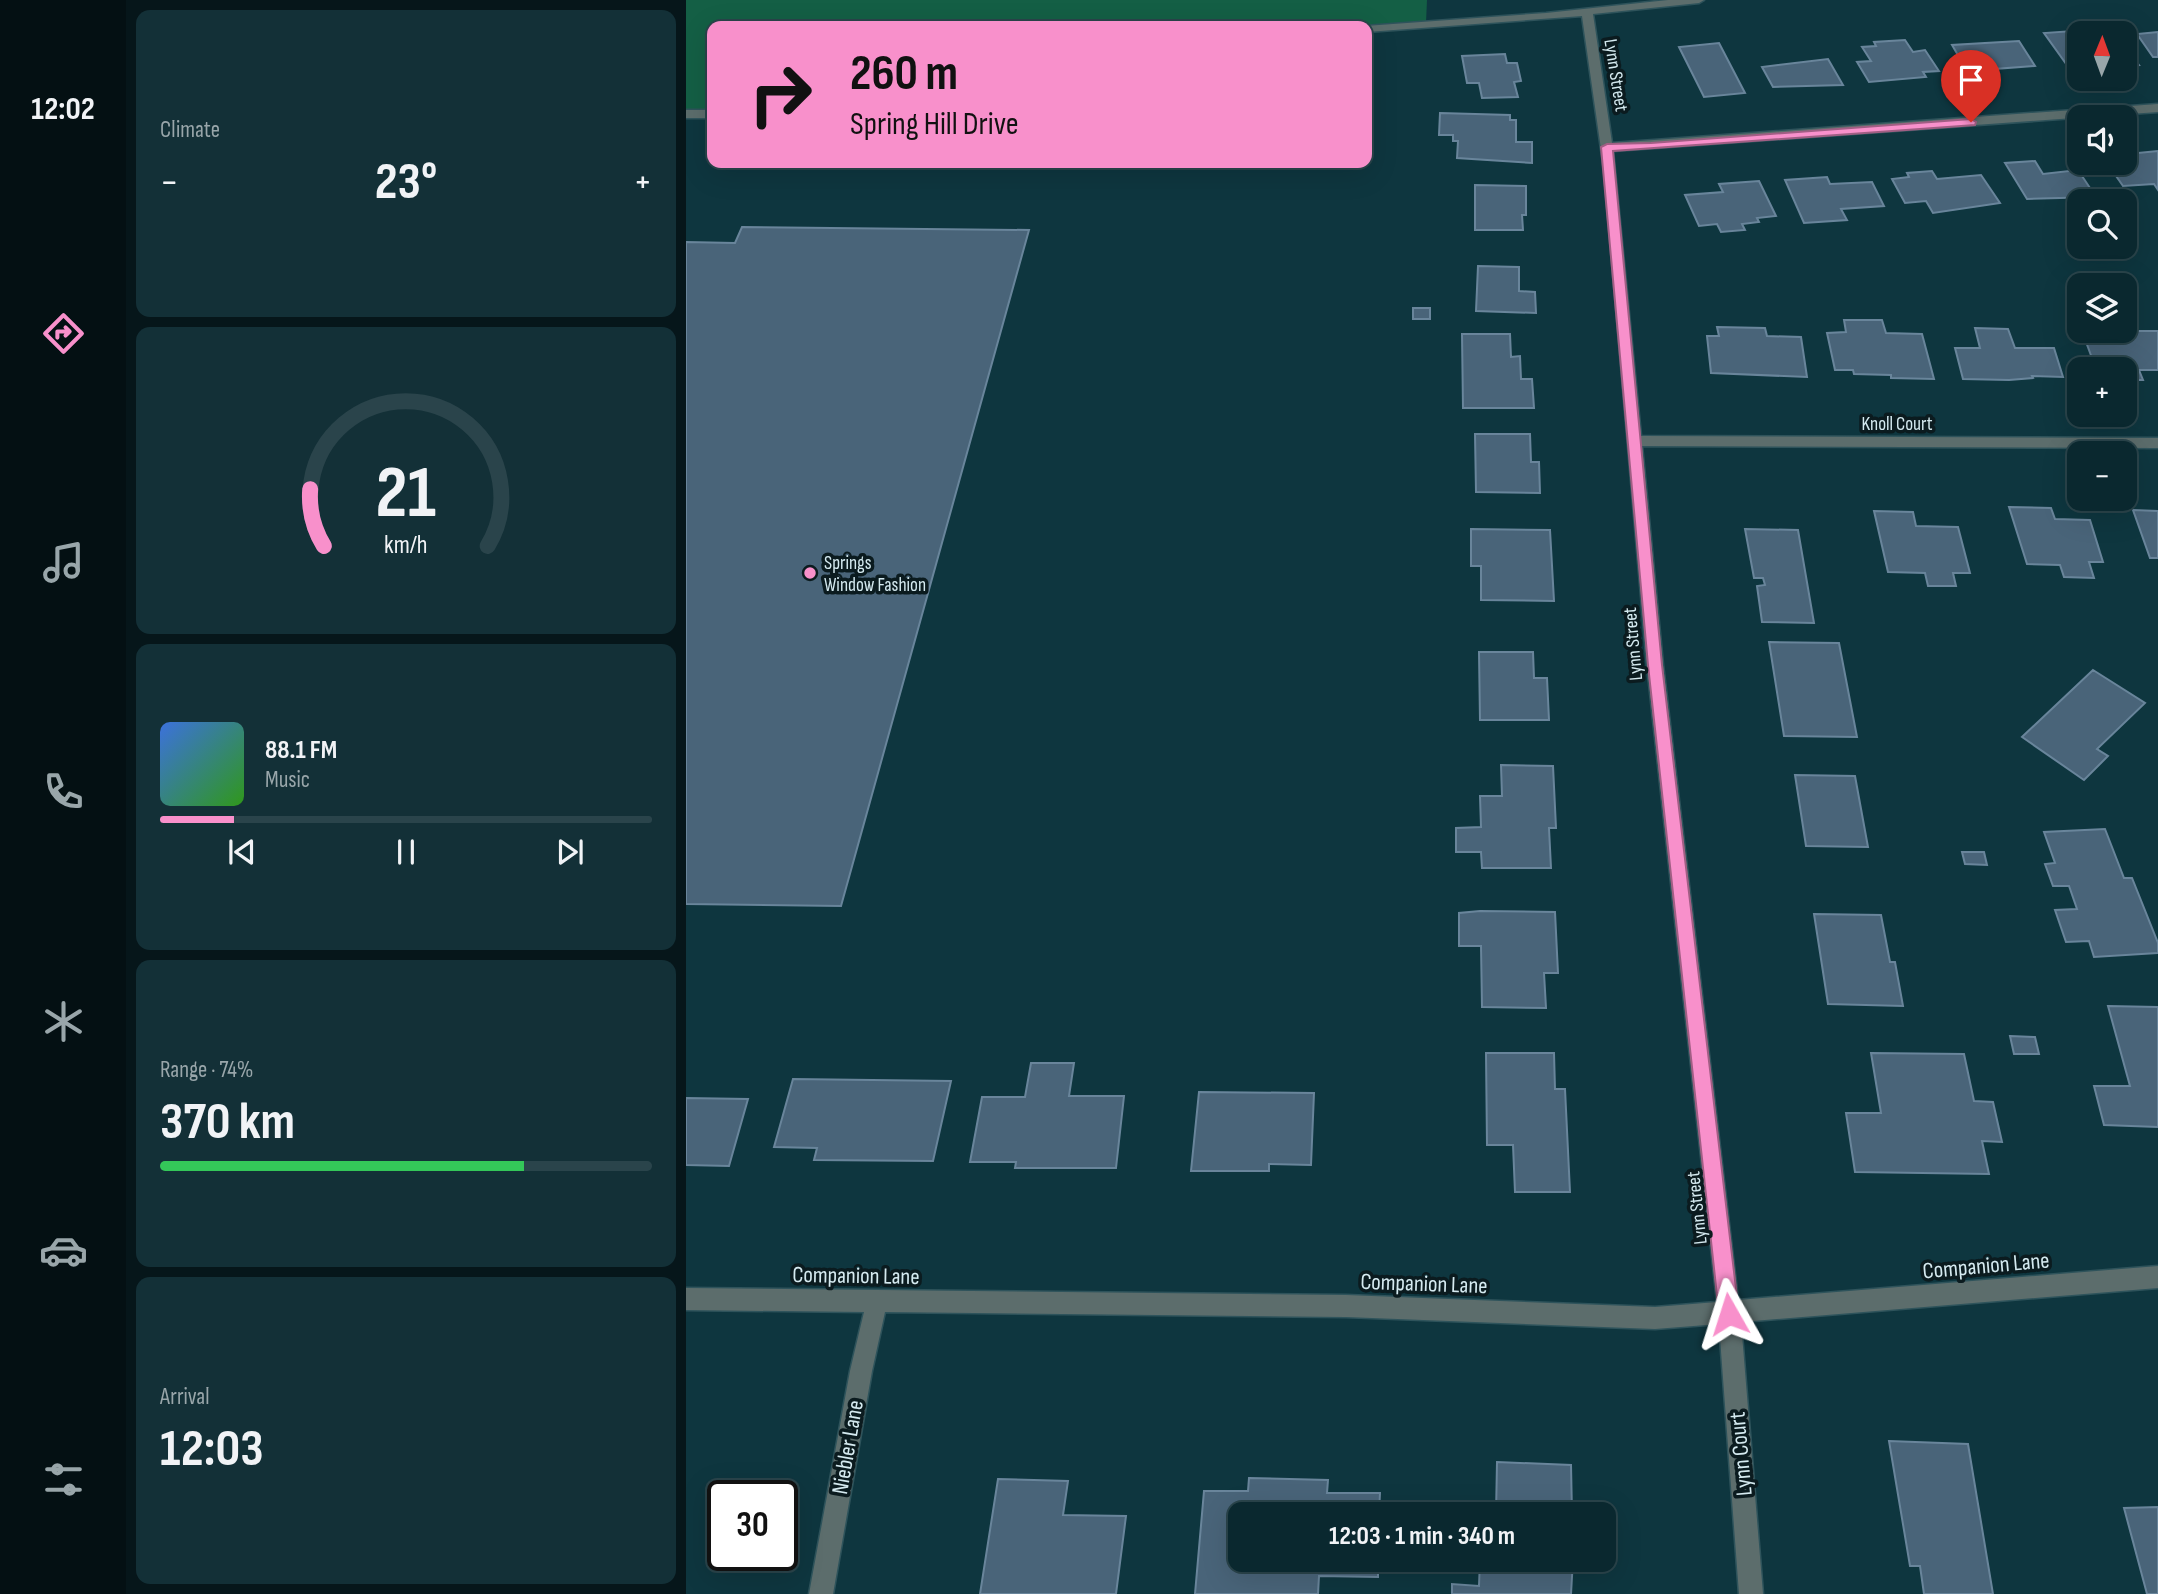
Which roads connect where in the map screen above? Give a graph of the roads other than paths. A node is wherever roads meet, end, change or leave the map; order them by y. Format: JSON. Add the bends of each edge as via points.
{"nodes":[{"id":1,"x":1699,"y":0,"type":"edge"},
{"id":2,"x":1587,"y":12,"type":"junction"},
{"id":3,"x":1372,"y":29,"type":"edge"},
{"id":4,"x":2158,"y":108,"type":"edge"},
{"id":5,"x":686,"y":114,"type":"edge"},
{"id":6,"x":707,"y":114,"type":"edge"},
{"id":7,"x":1607,"y":147,"type":"junction"},
{"id":8,"x":1636,"y":441,"type":"junction"},
{"id":9,"x":2158,"y":443,"type":"edge"},
{"id":10,"x":2158,"y":1277,"type":"edge"},
{"id":11,"x":686,"y":1299,"type":"edge"},
{"id":12,"x":877,"y":1301,"type":"junction"},
{"id":13,"x":1729,"y":1314,"type":"junction"},
{"id":14,"x":821,"y":1594,"type":"edge"},
{"id":15,"x":1751,"y":1594,"type":"edge"}],
"edges":[{"from":1,"to":2,"type":"street"},
{"from":2,"to":3,"type":"street"},
{"from":2,"to":7,"type":"street","name":"Lynn Street"},
{"from":4,"to":7,"type":"street"},
{"from":5,"to":6,"type":"street"},
{"from":7,"to":8,"type":"street","name":"Lynn Street"},
{"from":8,"to":9,"type":"street","name":"Knoll Court"},
{"from":8,"to":13,"type":"street","name":"Lynn Street","via":[[1655,665]]},
{"from":10,"to":13,"type":"street","name":"Companion Lane"},
{"from":11,"to":12,"type":"street","name":"Companion Lane"},
{"from":12,"to":13,"type":"street","name":"Companion Lane","via":[[1346,1306],[1655,1318]]},
{"from":12,"to":14,"type":"street","name":"Niebler Lane"},
{"from":13,"to":15,"type":"street","name":"Lynn Court"}]}
